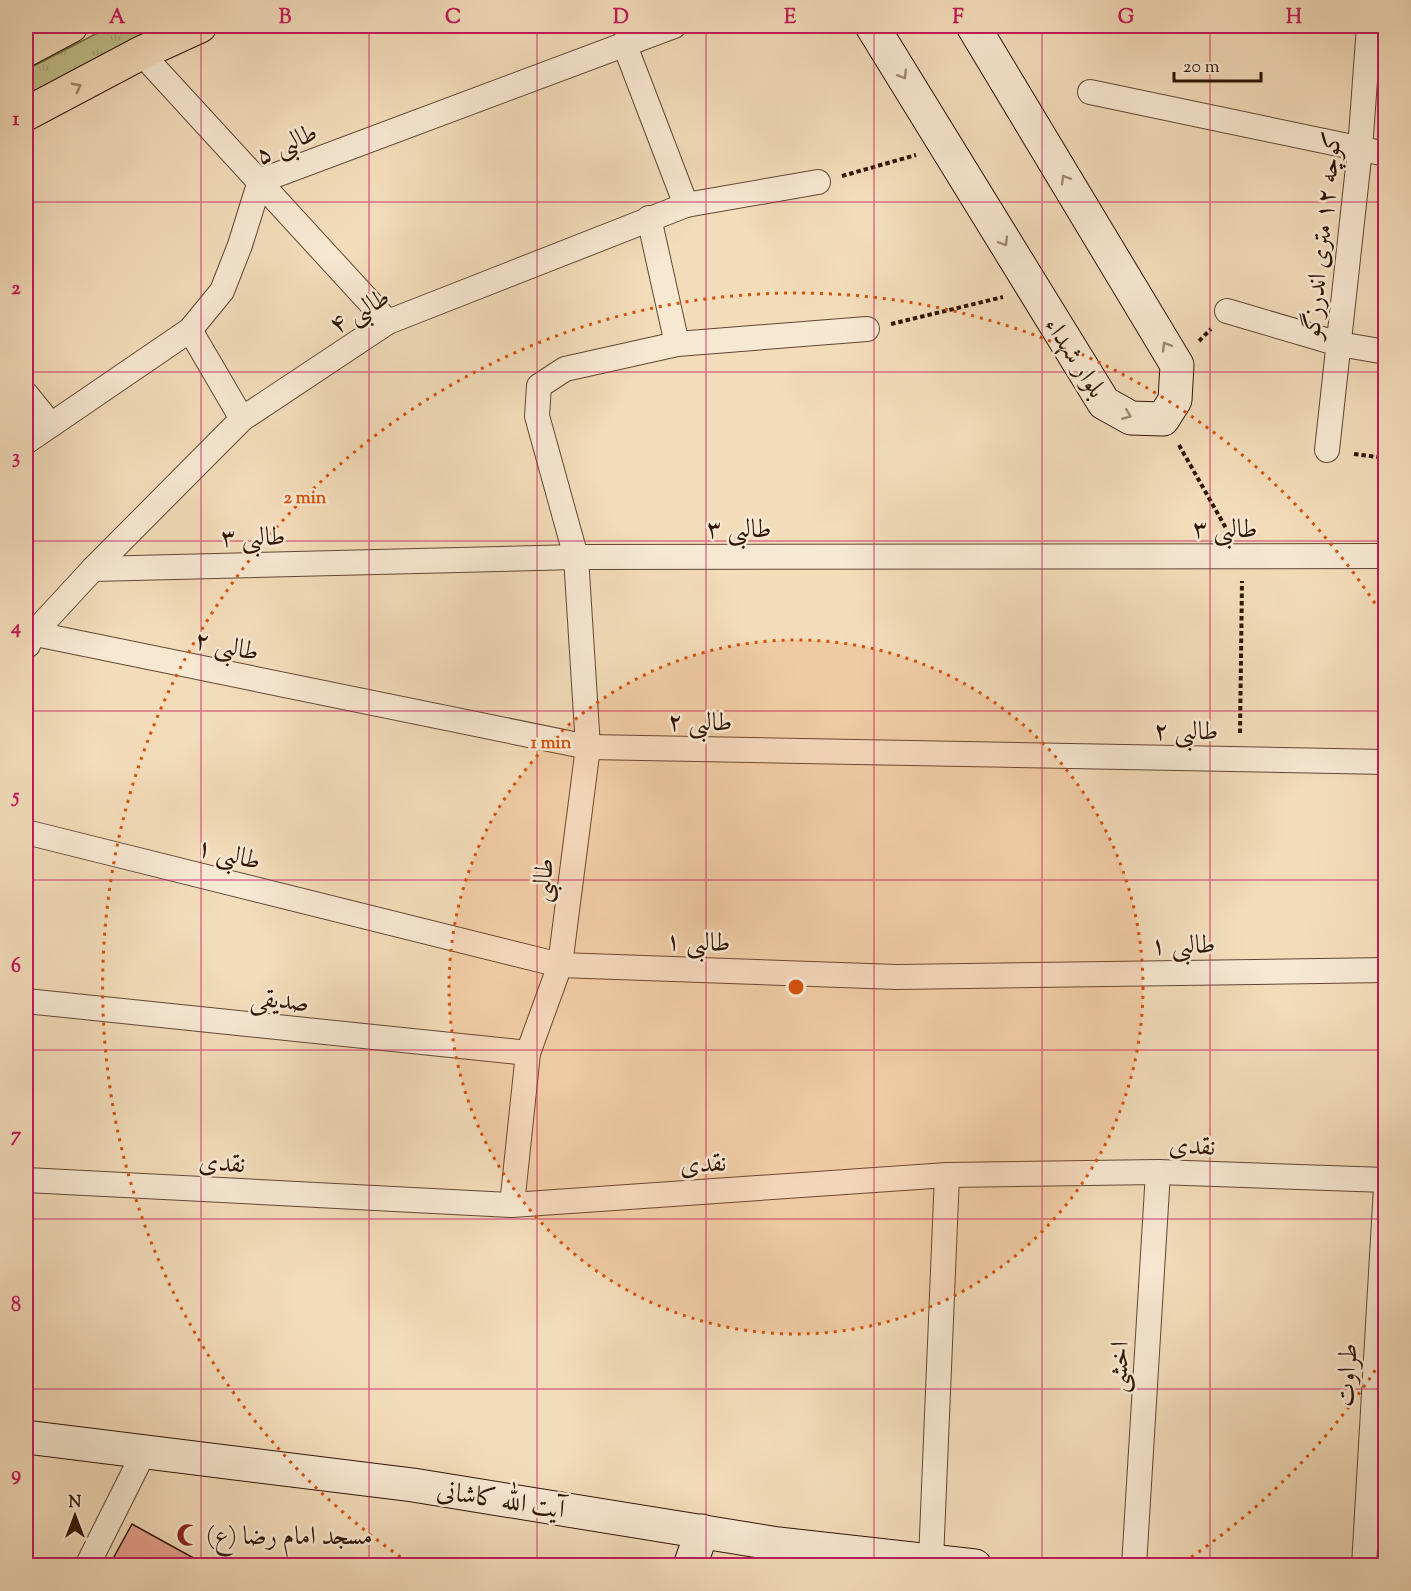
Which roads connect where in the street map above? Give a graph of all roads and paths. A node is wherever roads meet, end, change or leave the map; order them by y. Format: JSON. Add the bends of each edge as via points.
{"nodes":[{"id":1,"x":71,"y":26,"type":"edge"},
{"id":2,"x":200,"y":26,"type":"edge"},
{"id":3,"x":674,"y":26,"type":"edge"},
{"id":4,"x":872,"y":26,"type":"edge"},
{"id":5,"x":973,"y":26,"type":"edge"},
{"id":6,"x":1369,"y":26,"type":"edge"},
{"id":7,"x":624,"y":43,"type":"junction"},
{"id":8,"x":26,"y":50,"type":"edge"},
{"id":9,"x":141,"y":53,"type":"junction"},
{"id":10,"x":1090,"y":92,"type":"dead end"},
{"id":11,"x":26,"y":114,"type":"edge"},
{"id":12,"x":947,"y":146,"type":"junction"},
{"id":13,"x":1360,"y":148,"type":"junction"},
{"id":14,"x":1386,"y":154,"type":"edge"},
{"id":15,"x":260,"y":181,"type":"junction"},
{"id":16,"x":818,"y":182,"type":"joint"},
{"id":17,"x":686,"y":205,"type":"junction"},
{"id":18,"x":649,"y":218,"type":"junction"},
{"id":19,"x":1033,"y":290,"type":"junction"},
{"id":20,"x":1227,"y":311,"type":"joint"},
{"id":21,"x":387,"y":321,"type":"junction"},
{"id":22,"x":867,"y":329,"type":"joint"},
{"id":23,"x":190,"y":330,"type":"junction"},
{"id":24,"x":677,"y":344,"type":"junction"},
{"id":25,"x":1339,"y":344,"type":"junction"},
{"id":26,"x":1386,"y":352,"type":"edge"},
{"id":27,"x":1177,"y":365,"type":"junction"},
{"id":28,"x":26,"y":394,"type":"edge"},
{"id":29,"x":242,"y":419,"type":"junction"},
{"id":30,"x":51,"y":425,"type":"junction"},
{"id":31,"x":26,"y":442,"type":"edge"},
{"id":32,"x":1327,"y":450,"type":"joint"},
{"id":33,"x":1386,"y":458,"type":"edge"},
{"id":34,"x":1386,"y":556,"type":"edge"},
{"id":35,"x":576,"y":557,"type":"junction"},
{"id":36,"x":93,"y":569,"type":"junction"},
{"id":37,"x":27,"y":635,"type":"edge"},
{"id":38,"x":588,"y":747,"type":"junction"},
{"id":39,"x":1386,"y":762,"type":"edge"},
{"id":40,"x":26,"y":832,"type":"edge"},
{"id":41,"x":560,"y":965,"type":"junction"},
{"id":42,"x":1386,"y":970,"type":"edge"},
{"id":43,"x":26,"y":1001,"type":"edge"},
{"id":44,"x":528,"y":1053,"type":"junction"},
{"id":45,"x":1158,"y":1172,"type":"junction"},
{"id":46,"x":947,"y":1175,"type":"junction"},
{"id":47,"x":26,"y":1180,"type":"edge"},
{"id":48,"x":1386,"y":1180,"type":"edge"},
{"id":49,"x":1386,"y":1187,"type":"edge"},
{"id":50,"x":512,"y":1205,"type":"junction"},
{"id":51,"x":26,"y":1437,"type":"edge"},
{"id":52,"x":144,"y":1452,"type":"junction"},
{"id":53,"x":702,"y":1531,"type":"junction"},
{"id":54,"x":774,"y":1555,"type":"edge"},
{"id":55,"x":931,"y":1560,"type":"junction"},
{"id":56,"x":87,"y":1566,"type":"edge"},
{"id":57,"x":690,"y":1566,"type":"edge"},
{"id":58,"x":975,"y":1566,"type":"edge"},
{"id":59,"x":1134,"y":1566,"type":"edge"},
{"id":60,"x":1364,"y":1566,"type":"edge"}],
"edges":[{"from":1,"to":8,"type":"main road"},
{"from":2,"to":9,"type":"main road"},
{"from":3,"to":7,"type":"street","name":"طالبی ۵"},
{"from":4,"to":12,"type":"street","name":"بلوار شهداء","one_way":true},
{"from":27,"to":5,"type":"street","one_way":true},
{"from":6,"to":13,"type":"street","name":"کوچه ۱۲ متری اندرزگو"},
{"from":7,"to":15,"type":"street","name":"طالبی ۵"},
{"from":7,"to":17,"type":"street"},
{"from":11,"to":9,"type":"main road","one_way":true},
{"from":9,"to":15,"type":"street"},
{"from":10,"to":13,"type":"street"},
{"from":12,"to":16,"type":"path"},
{"from":12,"to":19,"type":"street","name":"بلوار شهداء","one_way":true},
{"from":13,"to":14,"type":"street"},
{"from":13,"to":25,"type":"street","name":"کوچه ۱۲ متری اندرزگو"},
{"from":15,"to":21,"type":"street"},
{"from":15,"to":23,"type":"street","name":"طالبی ۵","via":[[222,291]]},
{"from":16,"to":17,"type":"street","name":"طالبی ۴"},
{"from":17,"to":18,"type":"street","name":"طالبی ۴"},
{"from":18,"to":21,"type":"street","name":"طالبی ۴"},
{"from":18,"to":24,"type":"street"},
{"from":19,"to":22,"type":"path"},
{"from":19,"to":27,"type":"street","name":"بلوار شهداء","one_way":true,"via":[[1104,403],[1131,418],[1163,419],[1175,400]]},
{"from":20,"to":25,"type":"street"},
{"from":20,"to":27,"type":"path"},
{"from":21,"to":29,"type":"street","name":"طالبی ۴"},
{"from":22,"to":24,"type":"street"},
{"from":23,"to":29,"type":"street"},
{"from":23,"to":30,"type":"street","name":"طالبی ۵"},
{"from":24,"to":35,"type":"street","name":"طالبی","via":[[565,369],[539,386],[537,416]]},
{"from":25,"to":26,"type":"street"},
{"from":25,"to":32,"type":"street","name":"کوچه ۱۲ متری اندرزگو"},
{"from":28,"to":30,"type":"street"},
{"from":29,"to":36,"type":"street","name":"طالبی ۴"},
{"from":30,"to":31,"type":"street","name":"طالبی ۵"},
{"from":32,"to":33,"type":"path"},
{"from":34,"to":35,"type":"street","name":"طالبی ۳"},
{"from":35,"to":36,"type":"street","name":"طالبی ۳"},
{"from":35,"to":38,"type":"street","name":"طالبی"},
{"from":36,"to":37,"type":"street","name":"طالبی ۴"},
{"from":37,"to":38,"type":"street","name":"طالبی ۲"},
{"from":38,"to":39,"type":"street","name":"طالبی ۲"},
{"from":38,"to":41,"type":"street","name":"طالبی"},
{"from":40,"to":41,"type":"street","name":"طالبی ۱"},
{"from":41,"to":42,"type":"street","name":"طالبی ۱","via":[[897,977]]},
{"from":41,"to":44,"type":"street","name":"طالبی"},
{"from":43,"to":44,"type":"street","name":"صدیقی"},
{"from":44,"to":50,"type":"street","name":"طالبی"},
{"from":45,"to":46,"type":"street","name":"نقدی"},
{"from":45,"to":48,"type":"street","name":"نقدی"},
{"from":45,"to":59,"type":"street","name":"اخشی"},
{"from":46,"to":50,"type":"street","name":"نقدی"},
{"from":46,"to":55,"type":"street"},
{"from":47,"to":50,"type":"street","name":"نقدی"},
{"from":49,"to":60,"type":"street","name":"طراوت"},
{"from":51,"to":52,"type":"street","name":"آیت الله کاشانی"},
{"from":52,"to":53,"type":"street","name":"آیت الله کاشانی","via":[[412,1485]]},
{"from":52,"to":56,"type":"street"},
{"from":53,"to":54,"type":"street","name":"آیت الله کاشانی"},
{"from":53,"to":57,"type":"street"},
{"from":54,"to":55,"type":"street","name":"آیت الله کاشانی"},
{"from":55,"to":58,"type":"street","name":"آیت الله کاشانی"}]}
